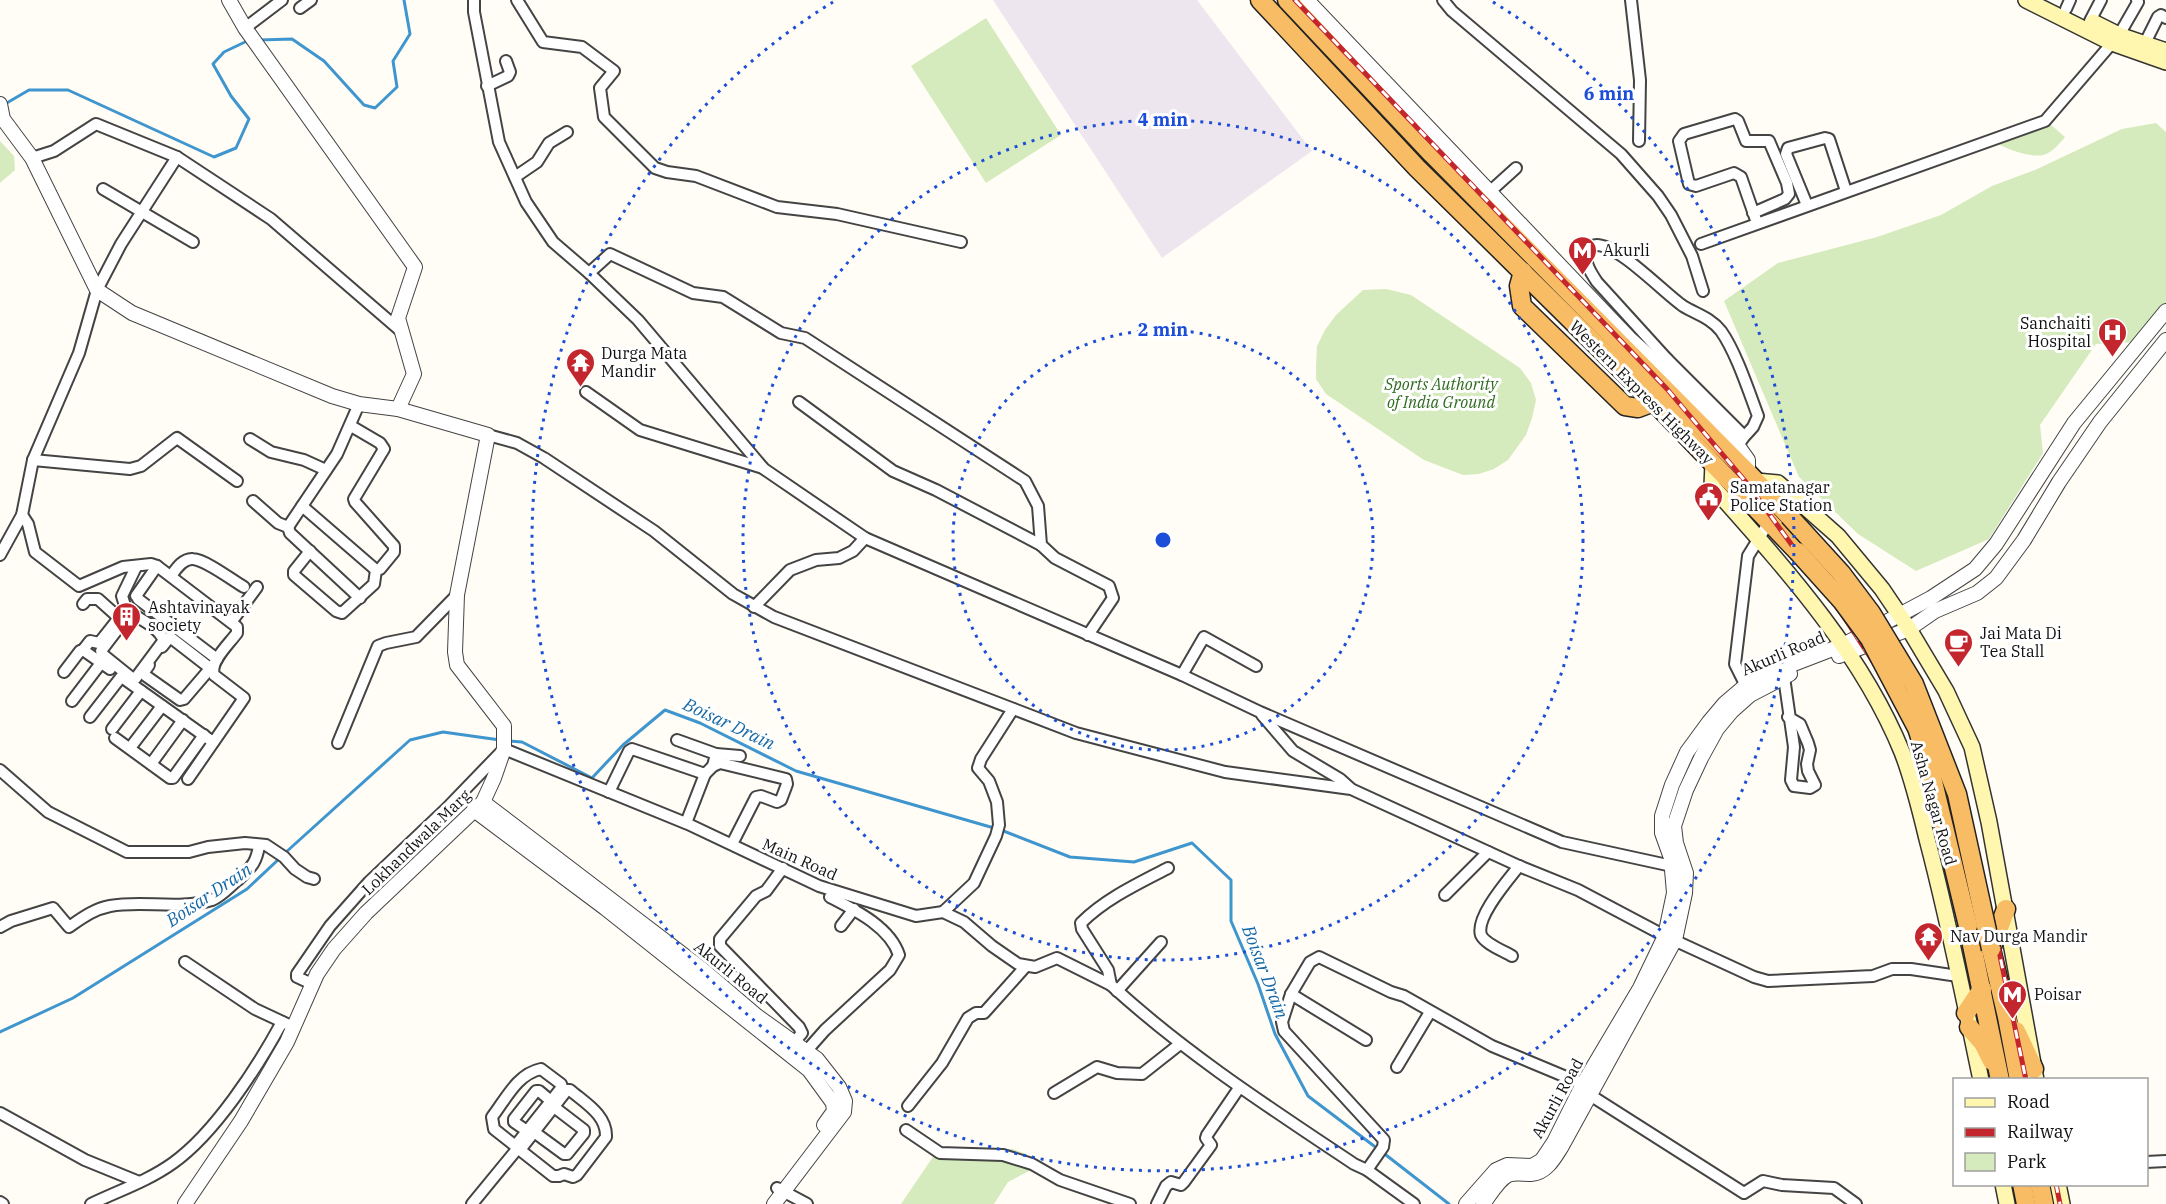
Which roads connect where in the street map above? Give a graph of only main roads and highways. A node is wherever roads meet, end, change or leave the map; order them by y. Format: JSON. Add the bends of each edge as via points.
{"nodes":[{"id":1,"x":1260,"y":0,"type":"edge"},
{"id":2,"x":1287,"y":0,"type":"edge"},
{"id":3,"x":2026,"y":0,"type":"edge"},
{"id":4,"x":2050,"y":0,"type":"edge"},
{"id":5,"x":2066,"y":3,"type":"edge"},
{"id":6,"x":2116,"y":39,"type":"junction"},
{"id":7,"x":2165,"y":57,"type":"edge"},
{"id":8,"x":1523,"y":272,"type":"junction"},
{"id":9,"x":1598,"y":347,"type":"junction"},
{"id":10,"x":1581,"y":363,"type":"junction"},
{"id":11,"x":1654,"y":402,"type":"junction"},
{"id":12,"x":1713,"y":464,"type":"junction"},
{"id":13,"x":1752,"y":477,"type":"junction"},
{"id":14,"x":2006,"y":909,"type":"junction"},
{"id":15,"x":1991,"y":949,"type":"junction"},
{"id":16,"x":1982,"y":989,"type":"junction"},
{"id":17,"x":2007,"y":1017,"type":"junction"},
{"id":18,"x":1967,"y":1020,"type":"junction"},
{"id":19,"x":2035,"y":1074,"type":"edge"},
{"id":20,"x":1981,"y":1078,"type":"edge"},
{"id":21,"x":2000,"y":1078,"type":"edge"},
{"id":22,"x":2000,"y":1078,"type":"edge"},
{"id":23,"x":2019,"y":1078,"type":"edge"},
{"id":24,"x":2003,"y":1186,"type":"edge"},
{"id":25,"x":2022,"y":1186,"type":"edge"},
{"id":26,"x":2040,"y":1186,"type":"edge"},
{"id":27,"x":2058,"y":1186,"type":"edge"},
{"id":28,"x":2007,"y":1204,"type":"edge"},
{"id":29,"x":2026,"y":1204,"type":"edge"},
{"id":30,"x":2044,"y":1204,"type":"edge"},
{"id":31,"x":2062,"y":1204,"type":"edge"}],
"edges":[{"from":1,"to":8,"type":"highway","name":"Western Express Highway","via":[[1417,168]]},
{"from":2,"to":13,"type":"highway","name":"Western Express Highway","via":[[1737,446]]},
{"from":3,"to":6,"type":"main road"},
{"from":4,"to":5,"type":"main road"},
{"from":5,"to":6,"type":"main road"},
{"from":6,"to":7,"type":"main road"},
{"from":6,"to":7,"type":"main road","via":[[2145,43]]},
{"from":8,"to":9,"type":"highway","name":"Western Express Highway"},
{"from":8,"to":10,"type":"highway","via":[[1519,286],[1522,306]]},
{"from":9,"to":10,"type":"highway"},
{"from":9,"to":11,"type":"highway","name":"Western Express Highway"},
{"from":10,"to":11,"type":"highway","via":[[1625,406],[1638,408]]},
{"from":11,"to":12,"type":"highway","name":"Western Express Highway"},
{"from":12,"to":16,"type":"highway","name":"Western Express Highway","bridge":true,"via":[[1842,601],[1870,639],[1917,728],[1936,790]]},
{"from":12,"to":18,"type":"main road","name":"Asha Nagar Road","via":[[1712,486],[1810,600],[1846,649],[1902,753],[1934,863]]},
{"from":13,"to":14,"type":"main road","via":[[1778,483],[1838,536],[1882,589],[1946,691],[1971,747]]},
{"from":13,"to":15,"type":"highway","name":"Western Express Highway","bridge":true,"via":[[1847,581],[1914,684],[1957,794]]},
{"from":14,"to":15,"type":"highway"},
{"from":14,"to":19,"type":"main road"},
{"from":15,"to":17,"type":"highway","name":"Western Express Highway"},
{"from":16,"to":18,"type":"highway"},
{"from":16,"to":21,"type":"highway","name":"Western Express Highway"},
{"from":17,"to":19,"type":"highway","via":[[2019,1034]]},
{"from":17,"to":23,"type":"highway","name":"Western Express Highway"},
{"from":18,"to":20,"type":"main road","name":"Asha Nagar Road"},
{"from":18,"to":22,"type":"highway"},
{"from":24,"to":28,"type":"main road"},
{"from":25,"to":29,"type":"highway"},
{"from":26,"to":30,"type":"highway"},
{"from":27,"to":31,"type":"main road"}]}
